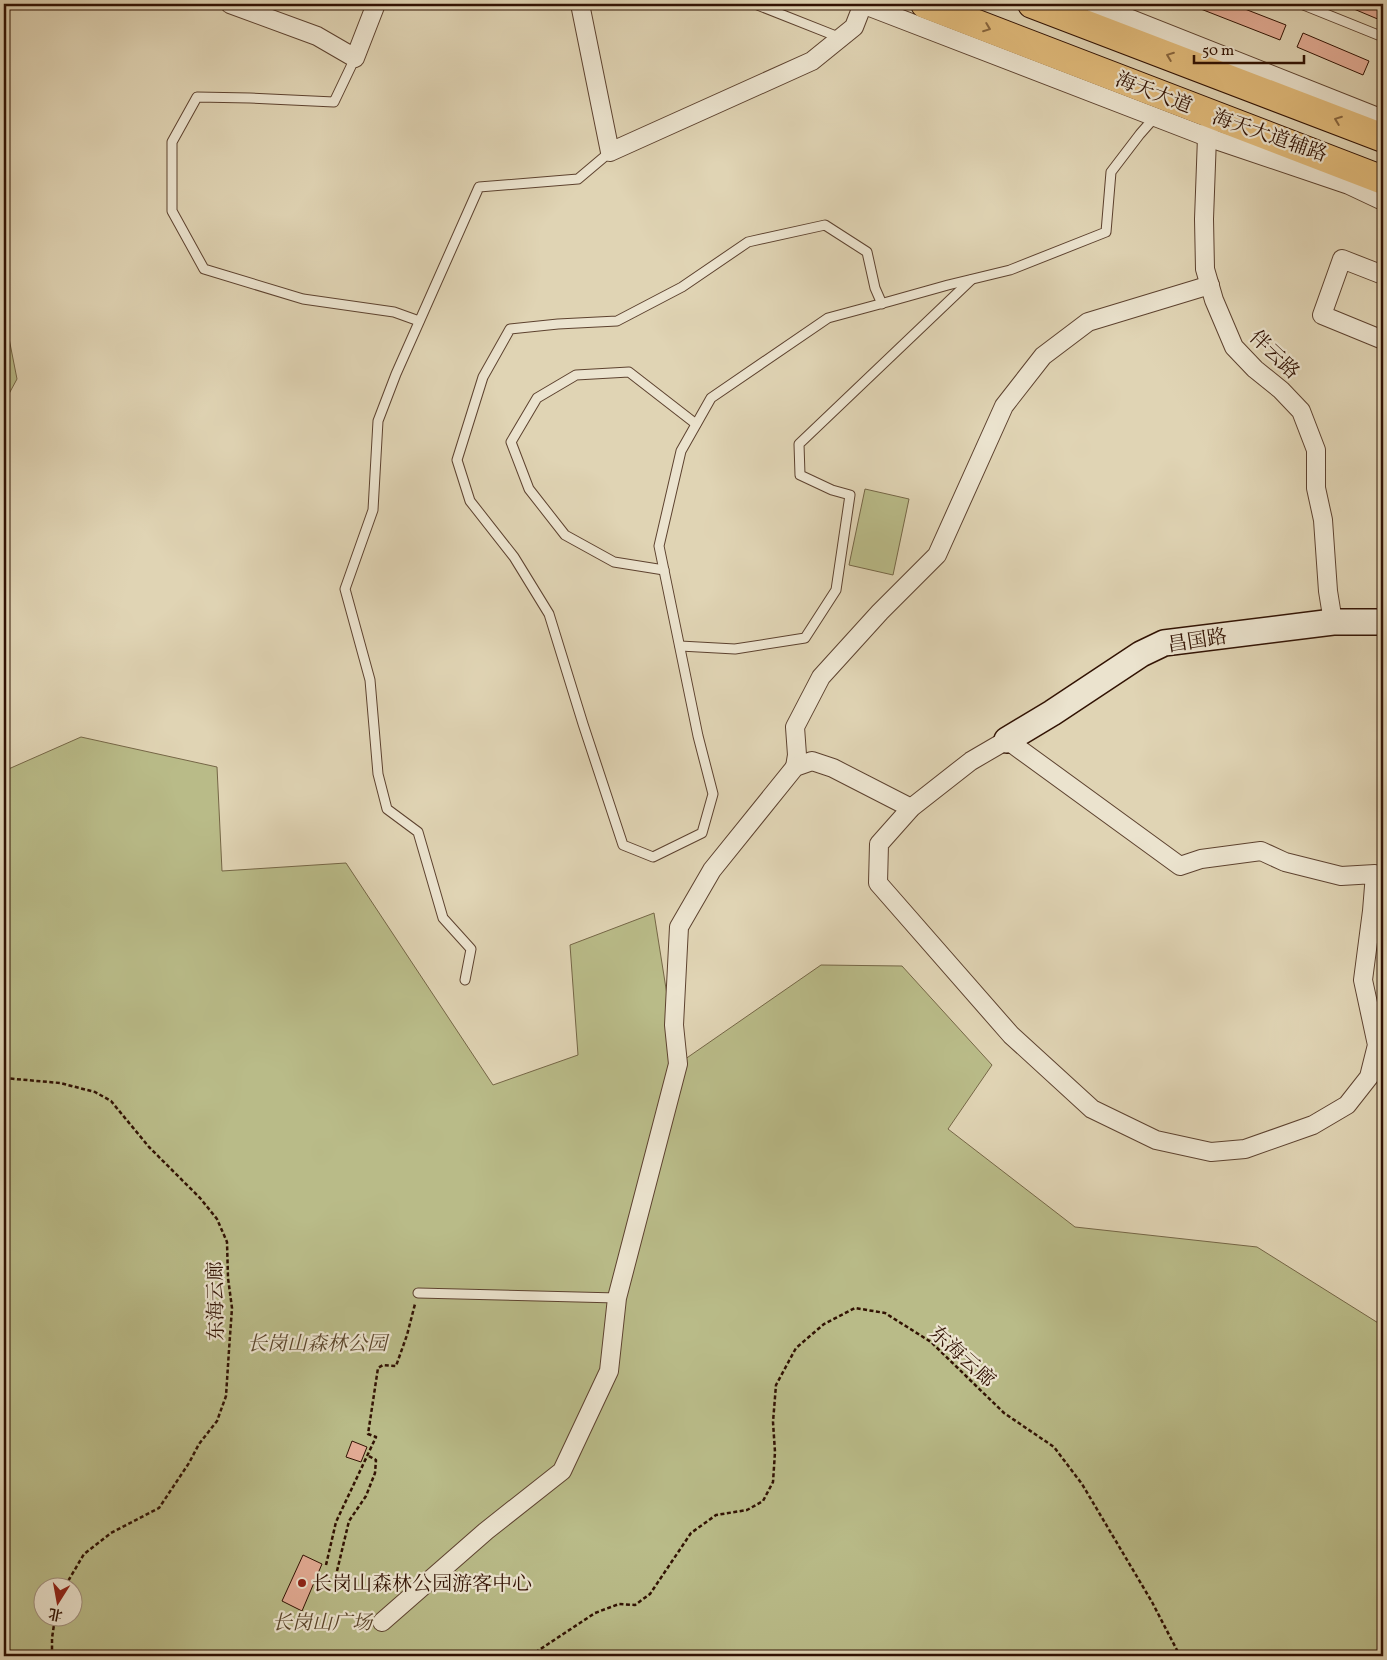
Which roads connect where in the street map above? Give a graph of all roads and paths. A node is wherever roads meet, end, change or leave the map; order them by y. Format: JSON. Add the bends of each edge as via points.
{"nodes":[{"id":1,"x":230,"y":4,"type":"edge"},
{"id":2,"x":376,"y":4,"type":"edge"},
{"id":3,"x":580,"y":4,"type":"edge"},
{"id":4,"x":755,"y":4,"type":"edge"},
{"id":5,"x":862,"y":4,"type":"edge"},
{"id":6,"x":925,"y":4,"type":"edge"},
{"id":7,"x":1032,"y":4,"type":"edge"},
{"id":8,"x":1093,"y":4,"type":"edge"},
{"id":9,"x":1301,"y":4,"type":"edge"},
{"id":10,"x":1383,"y":37,"type":"edge"},
{"id":11,"x":841,"y":38,"type":"junction"},
{"id":12,"x":355,"y":58,"type":"junction"},
{"id":13,"x":1155,"y":117,"type":"junction"},
{"id":14,"x":1383,"y":119,"type":"edge"},
{"id":15,"x":1211,"y":126,"type":"junction"},
{"id":16,"x":1383,"y":138,"type":"edge"},
{"id":17,"x":610,"y":152,"type":"junction"},
{"id":18,"x":1383,"y":180,"type":"edge"},
{"id":19,"x":1383,"y":201,"type":"edge"},
{"id":20,"x":1383,"y":275,"type":"edge"},
{"id":21,"x":971,"y":280,"type":"junction"},
{"id":22,"x":1210,"y":285,"type":"junction"},
{"id":23,"x":882,"y":304,"type":"junction"},
{"id":24,"x":420,"y":321,"type":"junction"},
{"id":25,"x":1383,"y":340,"type":"edge"},
{"id":26,"x":696,"y":424,"type":"junction"},
{"id":27,"x":664,"y":570,"type":"junction"},
{"id":28,"x":1333,"y":622,"type":"junction"},
{"id":29,"x":1383,"y":622,"type":"edge"},
{"id":30,"x":680,"y":646,"type":"junction"},
{"id":31,"x":1006,"y":740,"type":"junction"},
{"id":32,"x":795,"y":767,"type":"junction"},
{"id":33,"x":911,"y":808,"type":"junction"},
{"id":34,"x":1379,"y":874,"type":"edge"},
{"id":35,"x":465,"y":980,"type":"dead end"},
{"id":36,"x":4,"y":1078,"type":"edge"},
{"id":37,"x":418,"y":1293,"type":"joint"},
{"id":38,"x":617,"y":1298,"type":"junction"},
{"id":39,"x":367,"y":1456,"type":"junction"},
{"id":40,"x":326,"y":1565,"type":"dead end"},
{"id":41,"x":337,"y":1571,"type":"dead end"},
{"id":42,"x":70,"y":1578,"type":"edge"},
{"id":43,"x":382,"y":1622,"type":"dead end"},
{"id":44,"x":54,"y":1628,"type":"edge"},
{"id":45,"x":52,"y":1656,"type":"edge"},
{"id":46,"x":530,"y":1656,"type":"edge"},
{"id":47,"x":1180,"y":1656,"type":"edge"}],
"edges":[{"from":1,"to":12,"type":"street","via":[[317,36]]},
{"from":2,"to":12,"type":"street"},
{"from":3,"to":17,"type":"street"},
{"from":4,"to":11,"type":"lane"},
{"from":5,"to":11,"type":"street","via":[[854,27]]},
{"from":5,"to":13,"type":"street","name":"海天大道辅路"},
{"from":6,"to":15,"type":"main road","name":"海天大道","one_way":true},
{"from":16,"to":7,"type":"main road","name":"海天大道","one_way":true},
{"from":8,"to":14,"type":"street"},
{"from":9,"to":10,"type":"lane"},
{"from":11,"to":17,"type":"street","via":[[812,61]]},
{"from":12,"to":24,"type":"lane","via":[[334,102],[197,97],[172,142],[172,210],[204,269],[302,299],[394,312]]},
{"from":13,"to":15,"type":"street","name":"海天大道辅路"},
{"from":13,"to":21,"type":"lane","via":[[1110,172],[1106,232],[1010,270]]},
{"from":15,"to":18,"type":"main road","name":"海天大道"},
{"from":15,"to":19,"type":"street","name":"海天大道辅路"},
{"from":15,"to":22,"type":"street","name":"伴云路","via":[[1204,219],[1205,269]]},
{"from":17,"to":24,"type":"lane","via":[[578,179],[479,187]]},
{"from":20,"to":25,"type":"street","via":[[1342,259],[1322,315]]},
{"from":21,"to":23,"type":"lane"},
{"from":21,"to":30,"type":"lane","via":[[799,444],[800,475],[850,495],[836,590],[805,638],[735,649]]},
{"from":22,"to":28,"type":"street","name":"伴云路","via":[[1234,347],[1300,411],[1316,450],[1316,488],[1323,520]]},
{"from":22,"to":32,"type":"street","via":[[1088,322],[1043,356],[1004,406],[937,555],[821,677],[794,727]]},
{"from":23,"to":26,"type":"lane","via":[[828,318],[711,398]]},
{"from":23,"to":30,"type":"lane","via":[[867,252],[825,225],[748,242],[682,286],[617,321],[510,329],[483,377],[457,460],[470,501],[514,558],[549,614],[623,845],[653,857],[702,833],[713,794]]},
{"from":24,"to":35,"type":"lane","via":[[378,421],[372,510],[345,589],[370,680],[378,774],[387,810],[418,832],[443,918],[471,949]]},
{"from":26,"to":27,"type":"lane","via":[[681,451],[659,546]]},
{"from":26,"to":27,"type":"lane","via":[[629,372],[576,375],[538,398],[510,442],[529,489],[565,535],[614,562]]},
{"from":27,"to":30,"type":"lane"},
{"from":28,"to":29,"type":"main road","name":"昌国路"},
{"from":28,"to":31,"type":"main road","name":"昌国路","via":[[1164,643],[1141,654]]},
{"from":31,"to":33,"type":"street","via":[[971,761]]},
{"from":31,"to":34,"type":"street","via":[[1180,866],[1202,859],[1261,851],[1285,862],[1341,876]]},
{"from":32,"to":33,"type":"street","via":[[812,761],[833,768]]},
{"from":32,"to":38,"type":"street","via":[[712,870],[679,927],[674,1025],[678,1064]]},
{"from":33,"to":34,"type":"street","via":[[879,844],[878,883],[1011,1035],[1092,1109],[1156,1140],[1211,1152],[1246,1149],[1313,1125],[1347,1105],[1369,1077],[1378,1045],[1363,980]]},
{"from":36,"to":42,"type":"path","name":"东海云廊","number":"东海云廊","via":[[60,1083],[95,1092],[111,1101],[149,1147],[200,1198],[216,1219],[227,1242],[232,1308],[226,1396],[217,1420],[159,1508],[111,1533],[84,1554]]},
{"from":37,"to":38,"type":"lane"},
{"from":37,"to":39,"type":"path","via":[[396,1366],[378,1368],[368,1434],[376,1438]]},
{"from":38,"to":43,"type":"street","via":[[609,1371],[562,1470]]},
{"from":39,"to":40,"type":"path","via":[[336,1522]]},
{"from":39,"to":41,"type":"path","via":[[376,1460],[375,1473],[366,1496],[349,1521]]},
{"from":44,"to":45,"type":"path"},
{"from":46,"to":47,"type":"path","name":"东海云廊","number":"东海云廊","via":[[595,1613],[619,1604],[635,1605],[650,1594],[691,1533],[716,1514],[747,1510],[763,1500],[773,1482],[776,1385],[796,1348],[824,1324],[855,1308],[885,1313],[931,1342],[1004,1413],[1054,1447],[1082,1484]]}]}
